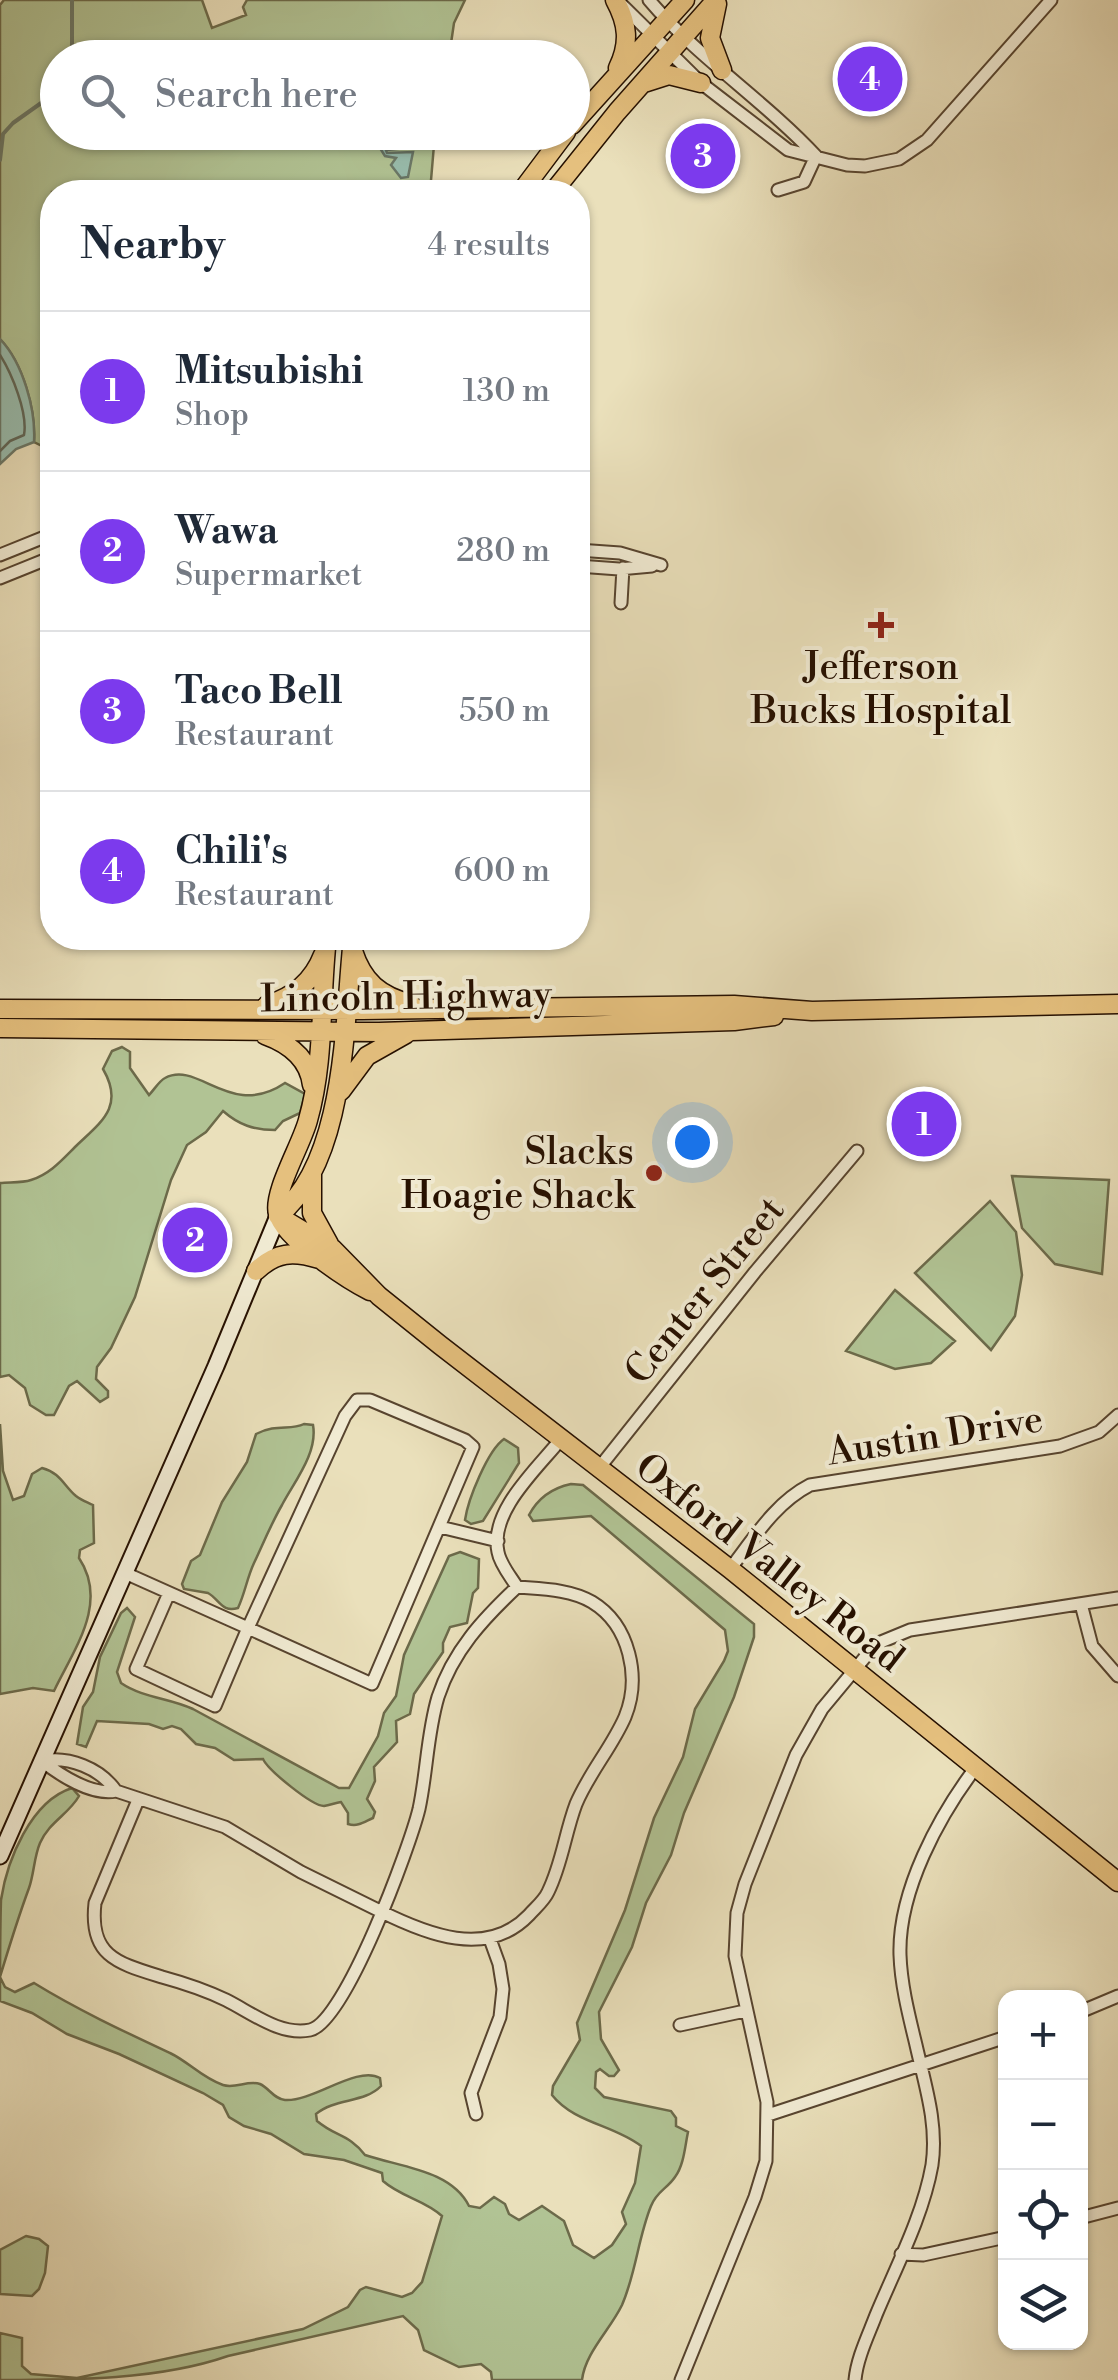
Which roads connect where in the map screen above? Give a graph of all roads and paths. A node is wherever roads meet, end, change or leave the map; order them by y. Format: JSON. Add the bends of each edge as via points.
{"nodes":[{"id":1,"x":615,"y":0,"type":"edge"},
{"id":2,"x":649,"y":0,"type":"edge"},
{"id":3,"x":684,"y":0,"type":"edge"},
{"id":4,"x":717,"y":0,"type":"edge"},
{"id":5,"x":1051,"y":0,"type":"edge"},
{"id":6,"x":668,"y":19,"type":"junction"},
{"id":7,"x":654,"y":34,"type":"junction"},
{"id":8,"x":682,"y":37,"type":"junction"},
{"id":9,"x":669,"y":52,"type":"junction"},
{"id":10,"x":722,"y":70,"type":"junction"},
{"id":11,"x":616,"y":74,"type":"junction"},
{"id":12,"x":702,"y":83,"type":"junction"},
{"id":13,"x":640,"y":86,"type":"junction"},
{"id":14,"x":590,"y":104,"type":"edge"},
{"id":15,"x":590,"y":147,"type":"edge"},
{"id":16,"x":552,"y":150,"type":"edge"},
{"id":17,"x":587,"y":150,"type":"edge"},
{"id":18,"x":816,"y":156,"type":"junction"},
{"id":19,"x":530,"y":180,"type":"edge"},
{"id":20,"x":563,"y":180,"type":"edge"},
{"id":21,"x":778,"y":190,"type":"dead end"},
{"id":22,"x":40,"y":539,"type":"edge"},
{"id":23,"x":590,"y":551,"type":"edge"},
{"id":24,"x":0,"y":555,"type":"edge"},
{"id":25,"x":40,"y":562,"type":"edge"},
{"id":26,"x":590,"y":567,"type":"edge"},
{"id":27,"x":622,"y":568,"type":"junction"},
{"id":28,"x":0,"y":578,"type":"edge"},
{"id":29,"x":621,"y":602,"type":"dead end"},
{"id":30,"x":324,"y":950,"type":"edge"},
{"id":31,"x":326,"y":950,"type":"edge"},
{"id":32,"x":351,"y":950,"type":"edge"},
{"id":33,"x":354,"y":950,"type":"edge"},
{"id":34,"x":1118,"y":1004,"type":"edge"},
{"id":35,"x":0,"y":1009,"type":"edge"},
{"id":36,"x":256,"y":1009,"type":"junction"},
{"id":37,"x":431,"y":1009,"type":"junction"},
{"id":38,"x":323,"y":1010,"type":"junction"},
{"id":39,"x":345,"y":1010,"type":"junction"},
{"id":40,"x":812,"y":1011,"type":"junction"},
{"id":41,"x":0,"y":1028,"type":"edge"},
{"id":42,"x":256,"y":1031,"type":"junction"},
{"id":43,"x":321,"y":1031,"type":"junction"},
{"id":44,"x":413,"y":1031,"type":"junction"},
{"id":45,"x":343,"y":1032,"type":"junction"},
{"id":46,"x":313,"y":1100,"type":"junction"},
{"id":47,"x":334,"y":1105,"type":"junction"},
{"id":48,"x":857,"y":1151,"type":"dead end"},
{"id":49,"x":313,"y":1169,"type":"junction"},
{"id":50,"x":278,"y":1216,"type":"junction"},
{"id":51,"x":326,"y":1254,"type":"junction"},
{"id":52,"x":256,"y":1271,"type":"junction"},
{"id":53,"x":1118,"y":1416,"type":"edge"},
{"id":54,"x":561,"y":1439,"type":"junction"},
{"id":55,"x":599,"y":1468,"type":"junction"},
{"id":56,"x":440,"y":1527,"type":"junction"},
{"id":57,"x":498,"y":1540,"type":"junction"},
{"id":58,"x":730,"y":1569,"type":"junction"},
{"id":59,"x":125,"y":1573,"type":"junction"},
{"id":60,"x":517,"y":1587,"type":"junction"},
{"id":61,"x":169,"y":1593,"type":"junction"},
{"id":62,"x":1118,"y":1598,"type":"edge"},
{"id":63,"x":1081,"y":1604,"type":"junction"},
{"id":64,"x":248,"y":1628,"type":"junction"},
{"id":65,"x":853,"y":1668,"type":"junction"},
{"id":66,"x":1118,"y":1676,"type":"edge"},
{"id":67,"x":42,"y":1760,"type":"junction"},
{"id":68,"x":976,"y":1767,"type":"junction"},
{"id":69,"x":138,"y":1800,"type":"junction"},
{"id":70,"x":0,"y":1856,"type":"edge"},
{"id":71,"x":1118,"y":1882,"type":"edge"},
{"id":72,"x":380,"y":1911,"type":"junction"},
{"id":73,"x":490,"y":1939,"type":"junction"},
{"id":74,"x":1118,"y":1996,"type":"edge"},
{"id":75,"x":1088,"y":2009,"type":"edge"},
{"id":76,"x":745,"y":2011,"type":"junction"},
{"id":77,"x":680,"y":2025,"type":"dead end"},
{"id":78,"x":998,"y":2040,"type":"edge"},
{"id":79,"x":920,"y":2065,"type":"junction"},
{"id":80,"x":476,"y":2114,"type":"dead end"},
{"id":81,"x":768,"y":2116,"type":"junction"},
{"id":82,"x":1118,"y":2208,"type":"edge"},
{"id":83,"x":1088,"y":2216,"type":"edge"},
{"id":84,"x":998,"y":2239,"type":"edge"},
{"id":85,"x":901,"y":2254,"type":"junction"},
{"id":86,"x":681,"y":2380,"type":"edge"},
{"id":87,"x":855,"y":2380,"type":"edge"}],
"edges":[{"from":1,"to":7,"type":"street"},
{"from":1,"to":11,"type":"main road","via":[[627,34]]},
{"from":2,"to":6,"type":"street"},
{"from":3,"to":6,"type":"main road"},
{"from":4,"to":8,"type":"main road"},
{"from":4,"to":10,"type":"main road","via":[[710,38]]},
{"from":5,"to":18,"type":"street","via":[[912,153],[865,166]]},
{"from":6,"to":7,"type":"main road"},
{"from":6,"to":8,"type":"street"},
{"from":7,"to":9,"type":"street"},
{"from":7,"to":11,"type":"main road"},
{"from":8,"to":9,"type":"main road"},
{"from":8,"to":10,"type":"street"},
{"from":9,"to":12,"type":"street"},
{"from":9,"to":13,"type":"main road"},
{"from":10,"to":18,"type":"street"},
{"from":11,"to":14,"type":"main road"},
{"from":12,"to":13,"type":"main road","via":[[669,75]]},
{"from":12,"to":18,"type":"street","via":[[788,150]]},
{"from":13,"to":15,"type":"main road"},
{"from":16,"to":19,"type":"main road"},
{"from":17,"to":20,"type":"main road"},
{"from":18,"to":21,"type":"street","via":[[804,182]]},
{"from":22,"to":24,"type":"street"},
{"from":23,"to":27,"type":"street","via":[[662,566]]},
{"from":25,"to":28,"type":"street"},
{"from":26,"to":27,"type":"street"},
{"from":27,"to":29,"type":"street"},
{"from":30,"to":36,"type":"main road","via":[[301,988]]},
{"from":31,"to":38,"type":"main road"},
{"from":32,"to":39,"type":"main road"},
{"from":33,"to":37,"type":"main road","via":[[374,988]]},
{"from":34,"to":40,"type":"main road","name":"Lincoln Highway"},
{"from":35,"to":36,"type":"main road","name":"Lincoln Highway"},
{"from":36,"to":38,"type":"main road","name":"Lincoln Highway"},
{"from":37,"to":39,"type":"main road","name":"Lincoln Highway"},
{"from":37,"to":40,"type":"main road","name":"Lincoln Highway","via":[[734,1005]]},
{"from":38,"to":39,"type":"main road","name":"Lincoln Highway"},
{"from":38,"to":43,"type":"main road"},
{"from":39,"to":45,"type":"main road"},
{"from":40,"to":44,"type":"main road","name":"Lincoln Highway","via":[[734,1021]]},
{"from":41,"to":42,"type":"main road","name":"Lincoln Highway"},
{"from":42,"to":43,"type":"main road","name":"Lincoln Highway"},
{"from":42,"to":46,"type":"main road","via":[[287,1044],[306,1064]]},
{"from":43,"to":45,"type":"main road","name":"Lincoln Highway"},
{"from":43,"to":46,"type":"main road"},
{"from":44,"to":45,"type":"main road","name":"Lincoln Highway"},
{"from":44,"to":47,"type":"main road","via":[[366,1056]]},
{"from":45,"to":47,"type":"main road"},
{"from":46,"to":50,"type":"main road","via":[[276,1200]]},
{"from":47,"to":49,"type":"main road"},
{"from":48,"to":55,"type":"street","name":"Center Street"},
{"from":49,"to":50,"type":"main road"},
{"from":49,"to":51,"type":"main road","via":[[312,1212]]},
{"from":50,"to":51,"type":"main road","name":"Oxford Valley Road"},
{"from":50,"to":52,"type":"main road"},
{"from":51,"to":52,"type":"main road","via":[[285,1254]]},
{"from":51,"to":54,"type":"main road","name":"Oxford Valley Road","via":[[338,1275],[379,1296]]},
{"from":52,"to":59,"type":"main road"},
{"from":53,"to":58,"type":"street","name":"Austin Drive","via":[[1098,1432],[1060,1446],[810,1485],[776,1511]]},
{"from":54,"to":55,"type":"main road","name":"Oxford Valley Road"},
{"from":54,"to":57,"type":"street","via":[[507,1509]]},
{"from":55,"to":58,"type":"main road","name":"Oxford Valley Road"},
{"from":56,"to":57,"type":"street"},
{"from":56,"to":64,"type":"street","via":[[372,1684]]},
{"from":56,"to":64,"type":"street","via":[[473,1447],[370,1400],[356,1400]]},
{"from":57,"to":60,"type":"street"},
{"from":58,"to":65,"type":"main road","name":"Oxford Valley Road"},
{"from":59,"to":61,"type":"street"},
{"from":59,"to":67,"type":"main road"},
{"from":60,"to":72,"type":"street","via":[[457,1652],[438,1696],[416,1820]]},
{"from":60,"to":73,"type":"street","via":[[593,1602],[633,1660],[632,1686],[625,1717],[576,1806],[547,1896],[523,1921]]},
{"from":61,"to":64,"type":"street"},
{"from":61,"to":64,"type":"street","via":[[136,1669],[215,1706]]},
{"from":62,"to":63,"type":"street"},
{"from":63,"to":65,"type":"street","via":[[896,1634]]},
{"from":63,"to":66,"type":"street","via":[[1092,1646]]},
{"from":65,"to":68,"type":"main road","name":"Oxford Valley Road"},
{"from":65,"to":76,"type":"street","via":[[805,1736],[745,1884],[735,1932]]},
{"from":67,"to":69,"type":"street","via":[[61,1757]]},
{"from":67,"to":70,"type":"main road"},
{"from":68,"to":71,"type":"main road","name":"Oxford Valley Road"},
{"from":68,"to":79,"type":"street","via":[[933,1836],[900,1938]]},
{"from":69,"to":72,"type":"street","via":[[225,1827]]},
{"from":69,"to":72,"type":"street","via":[[95,1904],[94,1934],[113,1957],[291,2031],[310,2030],[323,2025],[338,2004]]},
{"from":72,"to":73,"type":"street","via":[[430,1934]]},
{"from":73,"to":80,"type":"street","via":[[503,1989],[500,2016],[470,2093]]},
{"from":74,"to":75,"type":"street"},
{"from":76,"to":77,"type":"street"},
{"from":76,"to":81,"type":"street"},
{"from":78,"to":79,"type":"street"},
{"from":79,"to":81,"type":"street"},
{"from":79,"to":85,"type":"street","via":[[934,2150]]},
{"from":81,"to":86,"type":"street","via":[[760,2184]]},
{"from":82,"to":83,"type":"street"},
{"from":84,"to":85,"type":"street"},
{"from":85,"to":87,"type":"street"}]}
